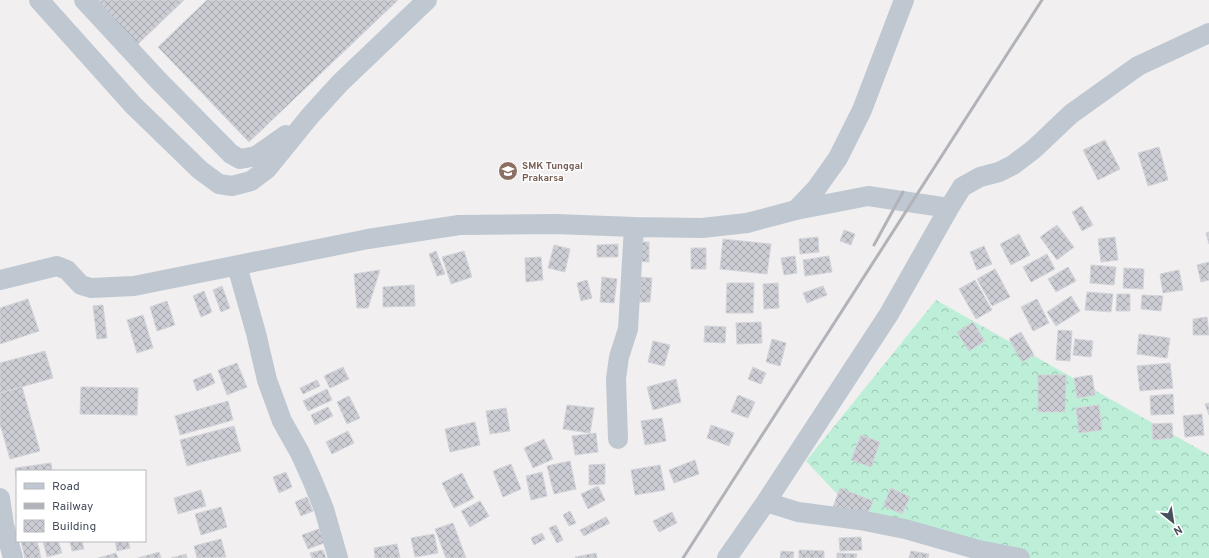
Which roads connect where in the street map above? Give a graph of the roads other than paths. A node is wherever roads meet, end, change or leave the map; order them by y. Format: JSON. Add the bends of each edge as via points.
{"nodes":[{"id":1,"x":39,"y":0,"type":"edge"},
{"id":2,"x":84,"y":0,"type":"edge"},
{"id":3,"x":427,"y":0,"type":"edge"},
{"id":4,"x":904,"y":0,"type":"edge"},
{"id":5,"x":1209,"y":33,"type":"edge"},
{"id":6,"x":310,"y":116,"type":"junction"},
{"id":7,"x":949,"y":208,"type":"junction"},
{"id":8,"x":796,"y":210,"type":"junction"},
{"id":9,"x":634,"y":228,"type":"junction"},
{"id":10,"x":237,"y":266,"type":"junction"},
{"id":11,"x":0,"y":280,"type":"edge"},
{"id":12,"x":618,"y":439,"type":"dead end"},
{"id":13,"x":0,"y":498,"type":"edge"},
{"id":14,"x":766,"y":502,"type":"junction"},
{"id":15,"x":13,"y":558,"type":"edge"},
{"id":16,"x":338,"y":558,"type":"edge"},
{"id":17,"x":727,"y":558,"type":"edge"},
{"id":18,"x":1020,"y":558,"type":"edge"}],
"edges":[{"from":1,"to":6,"type":"street","via":[[133,105],[200,170],[219,184],[232,186],[251,181],[267,169]]},
{"from":2,"to":6,"type":"street","via":[[158,80],[231,154],[240,159],[256,156]]},
{"from":3,"to":6,"type":"street","via":[[340,83]]},
{"from":4,"to":8,"type":"street","via":[[862,110],[838,158],[816,189]]},
{"from":5,"to":7,"type":"street","via":[[1138,66],[1071,114],[1014,165],[980,177],[962,187]]},
{"from":7,"to":8,"type":"street","via":[[868,196]]},
{"from":7,"to":14,"type":"street","via":[[889,314]]},
{"from":8,"to":9,"type":"street","via":[[747,223],[702,228]]},
{"from":9,"to":10,"type":"street","via":[[555,224],[459,225],[368,239]]},
{"from":9,"to":12,"type":"street","via":[[628,329],[619,357],[616,379]]},
{"from":10,"to":11,"type":"street","via":[[134,286],[110,288],[81,285],[67,270],[57,266]]},
{"from":10,"to":16,"type":"street","via":[[266,380],[282,421],[300,453],[324,509]]},
{"from":13,"to":15,"type":"street"},
{"from":14,"to":17,"type":"street"},
{"from":14,"to":18,"type":"street","via":[[798,512],[860,520]]}]}
